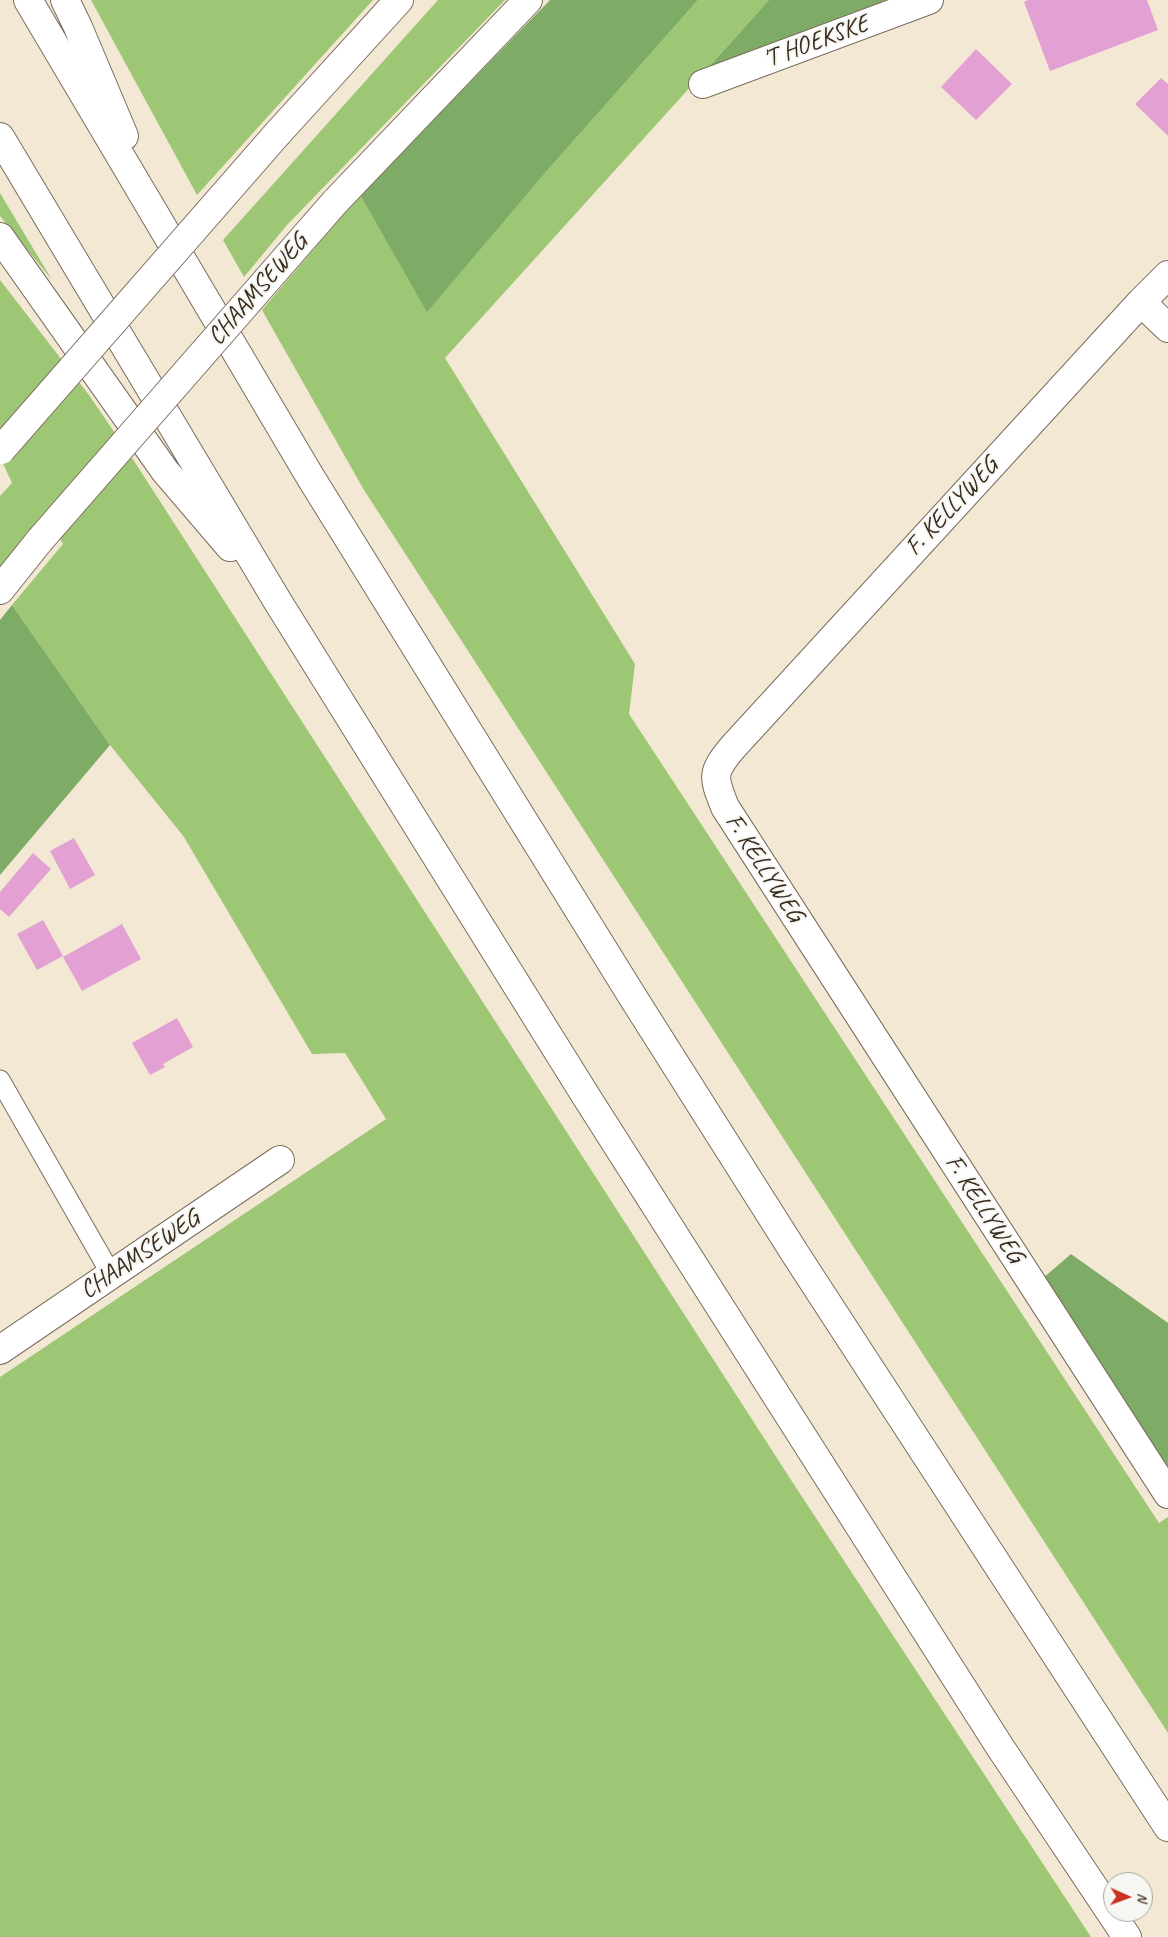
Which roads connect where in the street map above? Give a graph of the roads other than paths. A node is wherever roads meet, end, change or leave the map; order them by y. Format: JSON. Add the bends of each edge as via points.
{"nodes":[{"id":1,"x":28,"y":0,"type":"edge"},
{"id":2,"x":65,"y":0,"type":"edge"},
{"id":3,"x":400,"y":0,"type":"edge"},
{"id":4,"x":528,"y":0,"type":"edge"},
{"id":5,"x":929,"y":0,"type":"edge"},
{"id":6,"x":703,"y":84,"type":"dead end"},
{"id":7,"x":0,"y":137,"type":"edge"},
{"id":8,"x":167,"y":236,"type":"junction"},
{"id":9,"x":0,"y":237,"type":"edge"},
{"id":10,"x":1168,"y":275,"type":"edge"},
{"id":11,"x":1141,"y":302,"type":"junction"},
{"id":12,"x":1168,"y":328,"type":"edge"},
{"id":13,"x":0,"y":451,"type":"edge"},
{"id":14,"x":0,"y":590,"type":"edge"},
{"id":15,"x":278,"y":602,"type":"junction"},
{"id":16,"x":0,"y":1080,"type":"edge"},
{"id":17,"x":280,"y":1160,"type":"dead end"},
{"id":18,"x":111,"y":1274,"type":"junction"},
{"id":19,"x":0,"y":1350,"type":"edge"},
{"id":20,"x":1168,"y":1494,"type":"edge"},
{"id":21,"x":1168,"y":1827,"type":"edge"},
{"id":22,"x":1127,"y":1937,"type":"edge"}],
"edges":[{"from":1,"to":8,"type":"main road"},
{"from":2,"to":8,"type":"main road"},
{"from":3,"to":13,"type":"main road","bridge":true,"via":[[278,133]]},
{"from":4,"to":14,"type":"main road","name":"CHAAMSEWEG","bridge":true,"via":[[335,202]]},
{"from":5,"to":6,"type":"main road","name":"'T HOEKSKE"},
{"from":7,"to":15,"type":"main road"},
{"from":8,"to":21,"type":"main road","via":[[316,487],[634,999],[796,1255]]},
{"from":9,"to":15,"type":"main road","via":[[165,471]]},
{"from":10,"to":11,"type":"main road","name":"F. KELLYWEG"},
{"from":11,"to":12,"type":"main road"},
{"from":11,"to":20,"type":"main road","name":"F. KELLYWEG","via":[[733,747],[719,763],[716,782],[725,807]]},
{"from":15,"to":22,"type":"main road","via":[[584,1094],[1000,1747]]},
{"from":16,"to":18,"type":"lane"},
{"from":17,"to":18,"type":"main road","name":"CHAAMSEWEG"},
{"from":18,"to":19,"type":"main road","name":"CHAAMSEWEG"}]}
